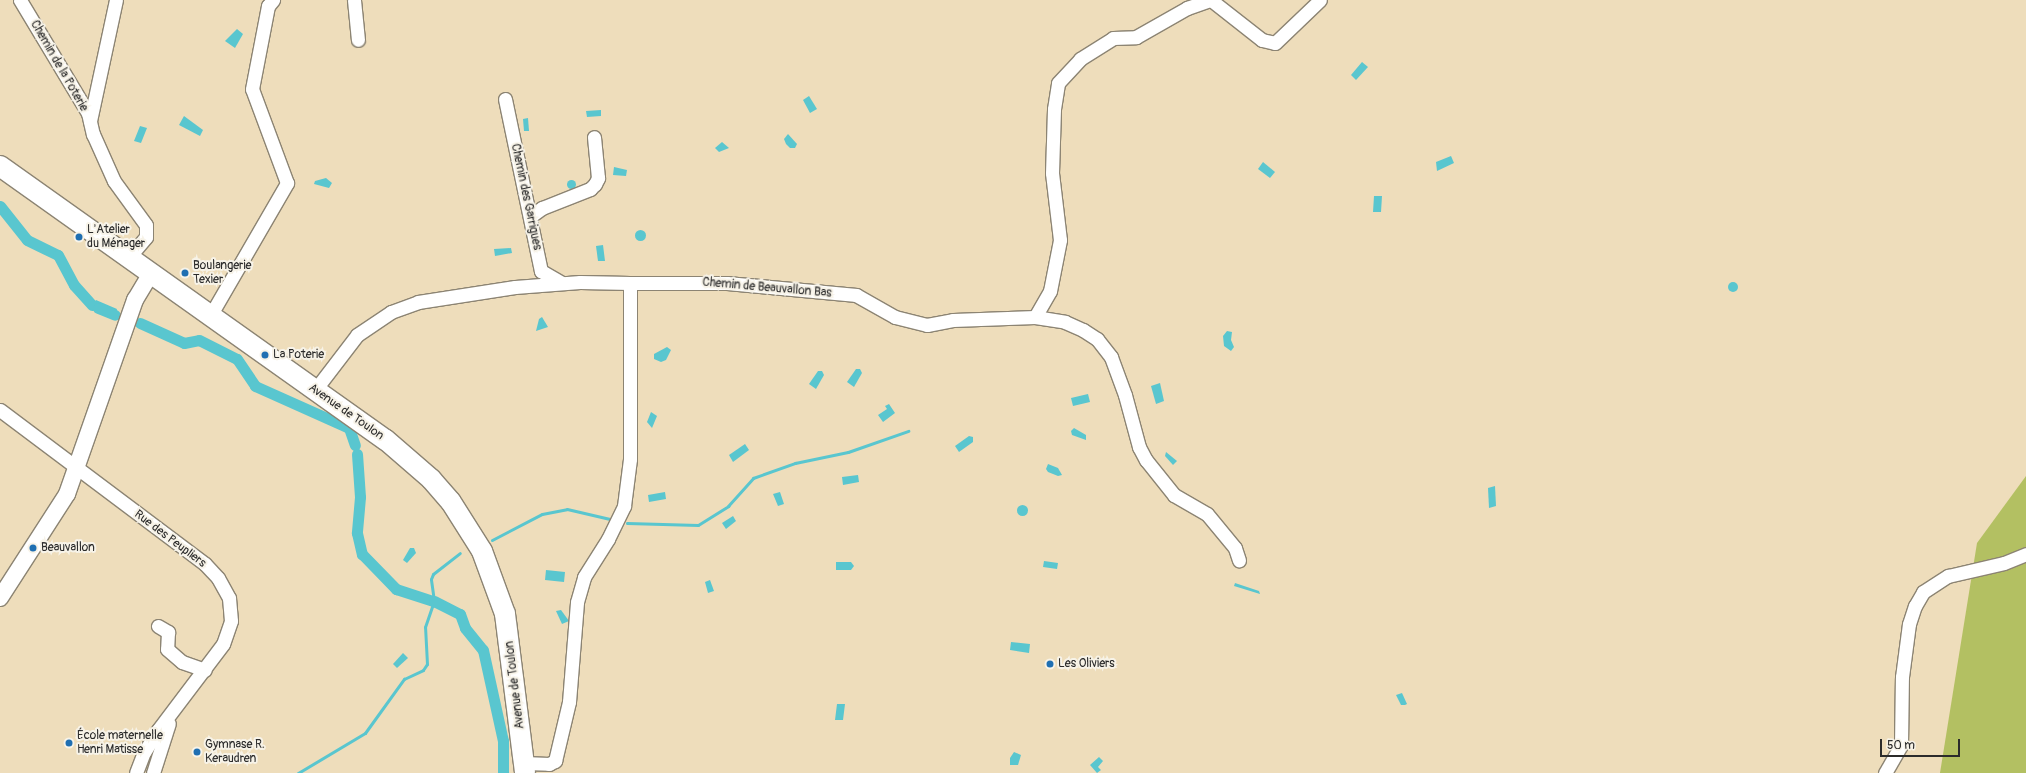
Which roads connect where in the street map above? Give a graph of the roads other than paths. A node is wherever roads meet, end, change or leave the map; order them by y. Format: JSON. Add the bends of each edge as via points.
{"nodes":[{"id":1,"x":20,"y":0,"type":"edge"},
{"id":2,"x":116,"y":0,"type":"edge"},
{"id":3,"x":273,"y":0,"type":"edge"},
{"id":4,"x":354,"y":0,"type":"edge"},
{"id":5,"x":1210,"y":0,"type":"edge"},
{"id":6,"x":1320,"y":0,"type":"edge"},
{"id":7,"x":358,"y":40,"type":"dead end"},
{"id":8,"x":505,"y":99,"type":"dead end"},
{"id":9,"x":90,"y":122,"type":"junction"},
{"id":10,"x":594,"y":137,"type":"dead end"},
{"id":11,"x":0,"y":166,"type":"edge"},
{"id":12,"x":531,"y":216,"type":"junction"},
{"id":13,"x":129,"y":257,"type":"junction"},
{"id":14,"x":150,"y":273,"type":"junction"},
{"id":15,"x":630,"y":282,"type":"junction"},
{"id":16,"x":562,"y":283,"type":"junction"},
{"id":17,"x":210,"y":316,"type":"junction"},
{"id":18,"x":1035,"y":317,"type":"junction"},
{"id":19,"x":315,"y":390,"type":"junction"},
{"id":20,"x":0,"y":410,"type":"edge"},
{"id":21,"x":77,"y":469,"type":"junction"},
{"id":22,"x":2026,"y":554,"type":"edge"},
{"id":23,"x":1239,"y":560,"type":"dead end"},
{"id":24,"x":0,"y":598,"type":"edge"},
{"id":25,"x":158,"y":626,"type":"dead end"},
{"id":26,"x":205,"y":670,"type":"junction"},
{"id":27,"x":175,"y":709,"type":"junction"},
{"id":28,"x":525,"y":768,"type":"edge"},
{"id":29,"x":136,"y":773,"type":"edge"},
{"id":30,"x":153,"y":773,"type":"edge"},
{"id":31,"x":1885,"y":773,"type":"edge"}],
"edges":[{"from":1,"to":9,"type":"street","name":"Chemin de la Poterie","via":[[88,113]]},
{"from":2,"to":9,"type":"street"},
{"from":3,"to":17,"type":"street","via":[[268,6],[252,89],[287,184]]},
{"from":4,"to":7,"type":"street"},
{"from":5,"to":6,"type":"street","via":[[1216,2],[1256,36],[1275,43]]},
{"from":5,"to":18,"type":"street","via":[[1187,8],[1136,37],[1113,38],[1080,59],[1058,83],[1054,109],[1052,173],[1060,240],[1050,291]]},
{"from":8,"to":12,"type":"street","name":"Chemin des Garrigues"},
{"from":9,"to":13,"type":"street","name":"Chemin de la Poterie","via":[[114,181],[148,230],[146,237]]},
{"from":10,"to":12,"type":"street","via":[[598,178],[595,184],[590,189],[542,208]]},
{"from":11,"to":13,"type":"main road","name":"Avenue de Toulon"},
{"from":12,"to":16,"type":"street","name":"Chemin des Garrigues","via":[[541,270]]},
{"from":13,"to":14,"type":"main road","name":"Avenue de Toulon"},
{"from":14,"to":17,"type":"main road","name":"Avenue de Toulon"},
{"from":14,"to":21,"type":"street","via":[[135,300]]},
{"from":15,"to":16,"type":"street","name":"Chemin de Beauvallon Bas"},
{"from":15,"to":18,"type":"street","name":"Chemin de Beauvallon Bas","via":[[727,283],[856,295],[896,317],[927,325],[954,320]]},
{"from":15,"to":28,"type":"street","via":[[630,459],[624,506],[608,539],[584,577],[577,602],[569,702],[555,761]]},
{"from":16,"to":19,"type":"street","name":"Chemin de Beauvallon Bas","via":[[516,287],[418,302],[391,312],[357,335]]},
{"from":17,"to":19,"type":"main road","name":"Avenue de Toulon"},
{"from":18,"to":23,"type":"street","name":"Chemin de Beauvallon Bas","via":[[1064,322],[1097,339],[1111,357],[1139,447],[1146,460],[1174,495],[1207,514],[1235,548]]},
{"from":19,"to":28,"type":"main road","name":"Avenue de Toulon","via":[[386,440],[431,479],[451,502],[479,545],[505,614]]},
{"from":20,"to":21,"type":"street","name":"Rue des Peupliers"},
{"from":21,"to":24,"type":"street","via":[[58,512]]},
{"from":21,"to":26,"type":"street","name":"Rue des Peupliers","via":[[205,564],[224,587],[232,612],[231,621],[223,644]]},
{"from":22,"to":31,"type":"street","via":[[2004,564],[1948,576],[1923,592],[1914,606],[1909,624],[1902,677],[1901,745]]},
{"from":25,"to":26,"type":"street","via":[[168,632],[168,649],[182,662]]},
{"from":26,"to":27,"type":"street","name":"Rue des Peupliers"},
{"from":27,"to":29,"type":"street","name":"Rue des Peupliers","via":[[144,752]]},
{"from":27,"to":30,"type":"street","name":"Rue des Peupliers"}]}
